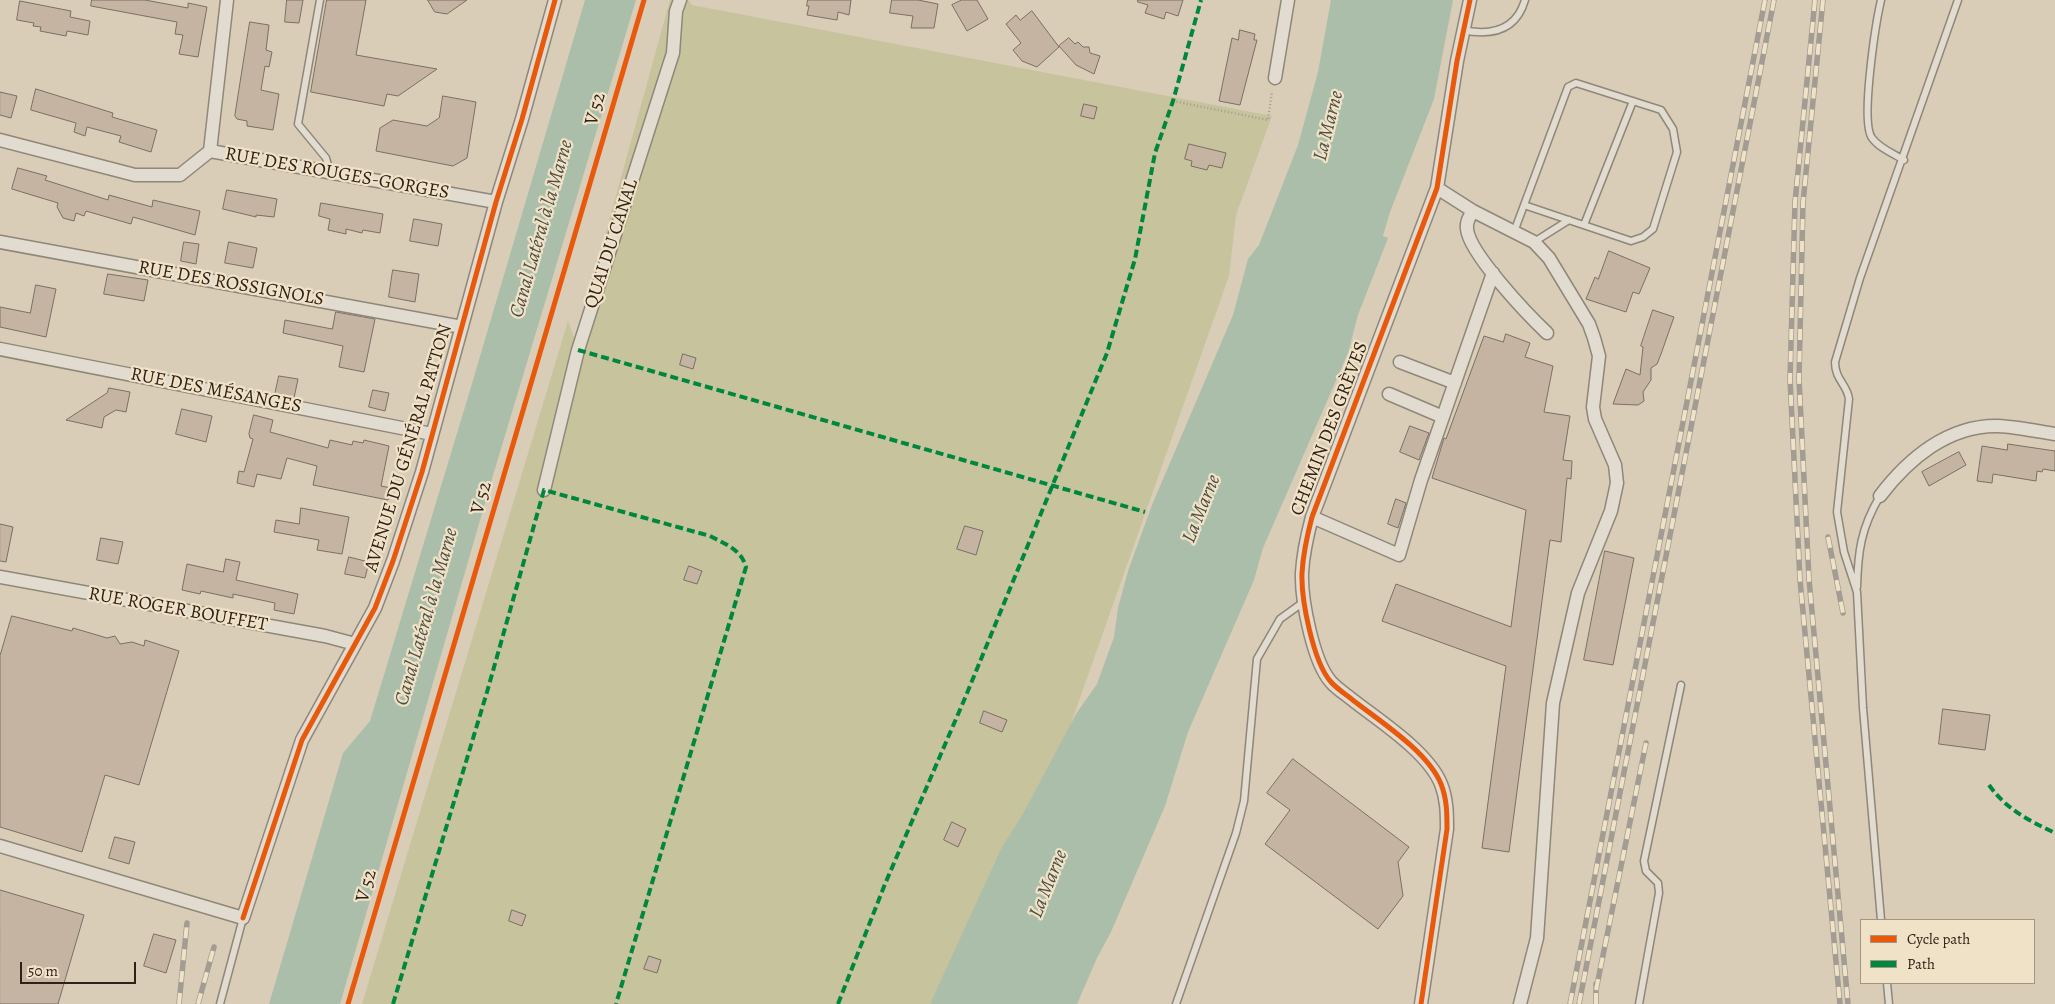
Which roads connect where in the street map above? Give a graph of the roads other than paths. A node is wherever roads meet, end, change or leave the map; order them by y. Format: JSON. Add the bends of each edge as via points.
{"nodes":[{"id":1,"x":227,"y":0,"type":"edge"},
{"id":2,"x":320,"y":0,"type":"edge"},
{"id":3,"x":555,"y":0,"type":"edge"},
{"id":4,"x":680,"y":0,"type":"edge"},
{"id":5,"x":1288,"y":0,"type":"edge"},
{"id":6,"x":1470,"y":0,"type":"edge"},
{"id":7,"x":1525,"y":0,"type":"edge"},
{"id":8,"x":1882,"y":0,"type":"edge"},
{"id":9,"x":1958,"y":0,"type":"edge"},
{"id":10,"x":1462,"y":30,"type":"junction"},
{"id":11,"x":1275,"y":78,"type":"road end"},
{"id":12,"x":1633,"y":101,"type":"junction"},
{"id":13,"x":0,"y":140,"type":"edge"},
{"id":14,"x":210,"y":151,"type":"junction"},
{"id":15,"x":1904,"y":160,"type":"junction"},
{"id":16,"x":330,"y":172,"type":"junction"},
{"id":17,"x":1437,"y":188,"type":"junction"},
{"id":18,"x":496,"y":202,"type":"junction"},
{"id":19,"x":1524,"y":205,"type":"junction"},
{"id":20,"x":1473,"y":211,"type":"junction"},
{"id":21,"x":1569,"y":220,"type":"junction"},
{"id":22,"x":1584,"y":225,"type":"junction"},
{"id":23,"x":1514,"y":232,"type":"junction"},
{"id":24,"x":0,"y":242,"type":"edge"},
{"id":25,"x":1534,"y":242,"type":"junction"},
{"id":26,"x":1493,"y":273,"type":"junction"},
{"id":27,"x":462,"y":326,"type":"junction"},
{"id":28,"x":1547,"y":333,"type":"dead end"},
{"id":29,"x":0,"y":349,"type":"edge"},
{"id":30,"x":1400,"y":362,"type":"dead end"},
{"id":31,"x":1455,"y":383,"type":"junction"},
{"id":32,"x":1389,"y":394,"type":"dead end"},
{"id":33,"x":1443,"y":417,"type":"junction"},
{"id":34,"x":432,"y":434,"type":"junction"},
{"id":35,"x":2055,"y":434,"type":"edge"},
{"id":36,"x":544,"y":490,"type":"dead end"},
{"id":37,"x":1880,"y":496,"type":"joint"},
{"id":38,"x":1312,"y":517,"type":"junction"},
{"id":39,"x":0,"y":577,"type":"edge"},
{"id":40,"x":1857,"y":592,"type":"junction"},
{"id":41,"x":1305,"y":601,"type":"junction"},
{"id":42,"x":355,"y":644,"type":"junction"},
{"id":43,"x":1681,"y":685,"type":"dead end"},
{"id":44,"x":0,"y":846,"type":"edge"},
{"id":45,"x":243,"y":918,"type":"junction"},
{"id":46,"x":1881,"y":919,"type":"edge"},
{"id":47,"x":1887,"y":984,"type":"edge"},
{"id":48,"x":220,"y":1004,"type":"edge"},
{"id":49,"x":1176,"y":1004,"type":"edge"},
{"id":50,"x":1421,"y":1004,"type":"edge"},
{"id":51,"x":1520,"y":1004,"type":"edge"},
{"id":52,"x":1639,"y":1004,"type":"edge"},
{"id":53,"x":1888,"y":1004,"type":"edge"}],
"edges":[{"from":1,"to":14,"type":"street","name":"RUE DES ROUGES-GORGES"},
{"from":2,"to":16,"type":"lane","via":[[298,124],[326,158]]},
{"from":3,"to":18,"type":"street","name":"AVENUE DU GÉNÉRAL PATTON"},
{"from":4,"to":36,"type":"street","name":"QUAI DU CANAL","via":[[676,11],[673,53],[578,350]]},
{"from":5,"to":11,"type":"street"},
{"from":6,"to":10,"type":"street","name":"CHEMIN DES GRÈVES"},
{"from":7,"to":10,"type":"lane","via":[[1515,21],[1504,27],[1492,32]]},
{"from":8,"to":15,"type":"lane","via":[[1867,126],[1872,138]]},
{"from":9,"to":15,"type":"lane"},
{"from":10,"to":17,"type":"street","name":"CHEMIN DES GRÈVES"},
{"from":12,"to":19,"type":"lane","via":[[1576,83],[1568,87]]},
{"from":12,"to":22,"type":"lane"},
{"from":12,"to":22,"type":"lane","via":[[1661,110],[1673,129],[1677,152],[1653,228],[1643,237],[1631,241]]},
{"from":13,"to":14,"type":"street","via":[[135,175],[180,175]]},
{"from":14,"to":16,"type":"street","name":"RUE DES ROUGES-GORGES"},
{"from":15,"to":40,"type":"lane","via":[[1864,269],[1835,362],[1835,373],[1849,399],[1837,512],[1842,544]]},
{"from":16,"to":18,"type":"street","name":"RUE DES ROUGES-GORGES"},
{"from":17,"to":20,"type":"street"},
{"from":17,"to":38,"type":"street","name":"CHEMIN DES GRÈVES"},
{"from":18,"to":27,"type":"street","name":"AVENUE DU GÉNÉRAL PATTON"},
{"from":19,"to":21,"type":"lane"},
{"from":19,"to":23,"type":"lane"},
{"from":20,"to":23,"type":"street"},
{"from":20,"to":26,"type":"street","via":[[1467,221],[1467,231]]},
{"from":21,"to":22,"type":"lane"},
{"from":21,"to":25,"type":"lane"},
{"from":23,"to":25,"type":"street"},
{"from":24,"to":27,"type":"street","name":"RUE DES ROSSIGNOLS"},
{"from":25,"to":51,"type":"street","via":[[1553,265],[1594,338],[1599,356],[1595,419],[1615,465],[1617,483],[1611,511],[1578,593],[1553,703],[1537,938]]},
{"from":26,"to":28,"type":"street","via":[[1524,312]]},
{"from":26,"to":31,"type":"street"},
{"from":27,"to":34,"type":"street","name":"AVENUE DU GÉNÉRAL PATTON"},
{"from":29,"to":34,"type":"street","name":"RUE DES MÉSANGES"},
{"from":30,"to":31,"type":"street"},
{"from":31,"to":33,"type":"street"},
{"from":32,"to":33,"type":"street"},
{"from":33,"to":38,"type":"street","via":[[1398,555]]},
{"from":34,"to":42,"type":"street","name":"AVENUE DU GÉNÉRAL PATTON","via":[[389,570],[375,608]]},
{"from":35,"to":37,"type":"street","via":[[1996,426],[1960,433],[1925,449],[1911,460]]},
{"from":37,"to":40,"type":"lane","via":[[1868,515],[1858,548]]},
{"from":38,"to":41,"type":"street","name":"CHEMIN DES GRÈVES","via":[[1304,546],[1302,575]]},
{"from":39,"to":42,"type":"street","name":"RUE ROGER BOUFFET","via":[[316,634]]},
{"from":40,"to":46,"type":"lane"},
{"from":41,"to":49,"type":"lane","via":[[1280,619],[1258,659],[1244,801],[1236,833]]},
{"from":41,"to":50,"type":"street","name":"CHEMIN DES GRÈVES","via":[[1320,666],[1331,682],[1410,746],[1441,784],[1447,808],[1447,829]]},
{"from":42,"to":45,"type":"street","name":"AVENUE DU GÉNÉRAL PATTON","via":[[302,740]]},
{"from":43,"to":52,"type":"lane","via":[[1644,862],[1646,871],[1658,883],[1659,893]]},
{"from":44,"to":45,"type":"street"},
{"from":45,"to":48,"type":"lane"},
{"from":47,"to":53,"type":"lane"}]}
